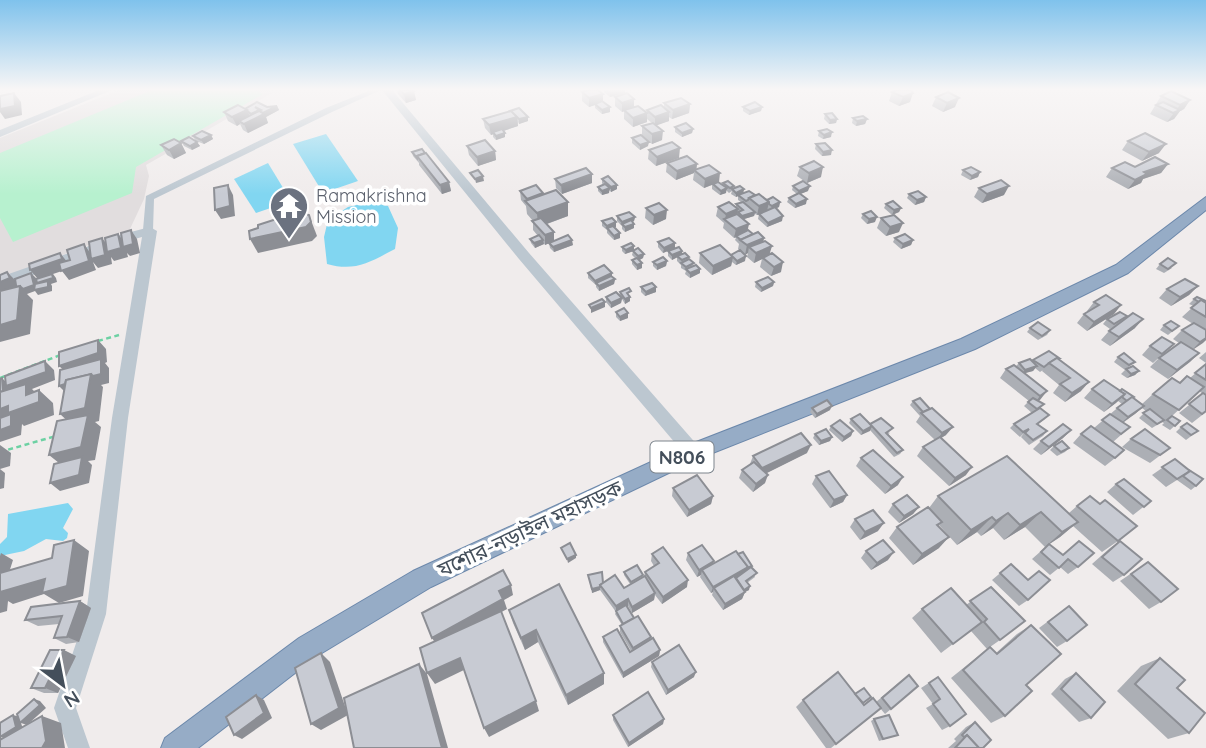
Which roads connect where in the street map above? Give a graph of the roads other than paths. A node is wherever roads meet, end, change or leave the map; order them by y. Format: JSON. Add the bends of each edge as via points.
{"nodes":[{"id":1,"x":22,"y":125,"type":"edge"},
{"id":2,"x":303,"y":125,"type":"edge"},
{"id":3,"x":416,"y":125,"type":"edge"},
{"id":4,"x":0,"y":134,"type":"edge"},
{"id":5,"x":1206,"y":202,"type":"edge"},
{"id":6,"x":148,"y":230,"type":"junction"},
{"id":7,"x":0,"y":282,"type":"edge"},
{"id":8,"x":692,"y":452,"type":"junction"},
{"id":9,"x":79,"y":748,"type":"edge"},
{"id":10,"x":174,"y":748,"type":"edge"}],
"edges":[{"from":1,"to":4,"type":"street"},
{"from":2,"to":6,"type":"street","via":[[149,198]]},
{"from":3,"to":8,"type":"street"},
{"from":5,"to":8,"type":"highway","name":"যশোর-নড়াইল মহাসড়ক","number":"N806","via":[[1122,269],[968,344]]},
{"from":6,"to":7,"type":"street"},
{"from":6,"to":9,"type":"street","via":[[96,614],[65,708]]},
{"from":8,"to":10,"type":"highway","name":"যশোর-নড়াইল মহাসড়ক","number":"N806","via":[[422,579],[308,647]]}]}
